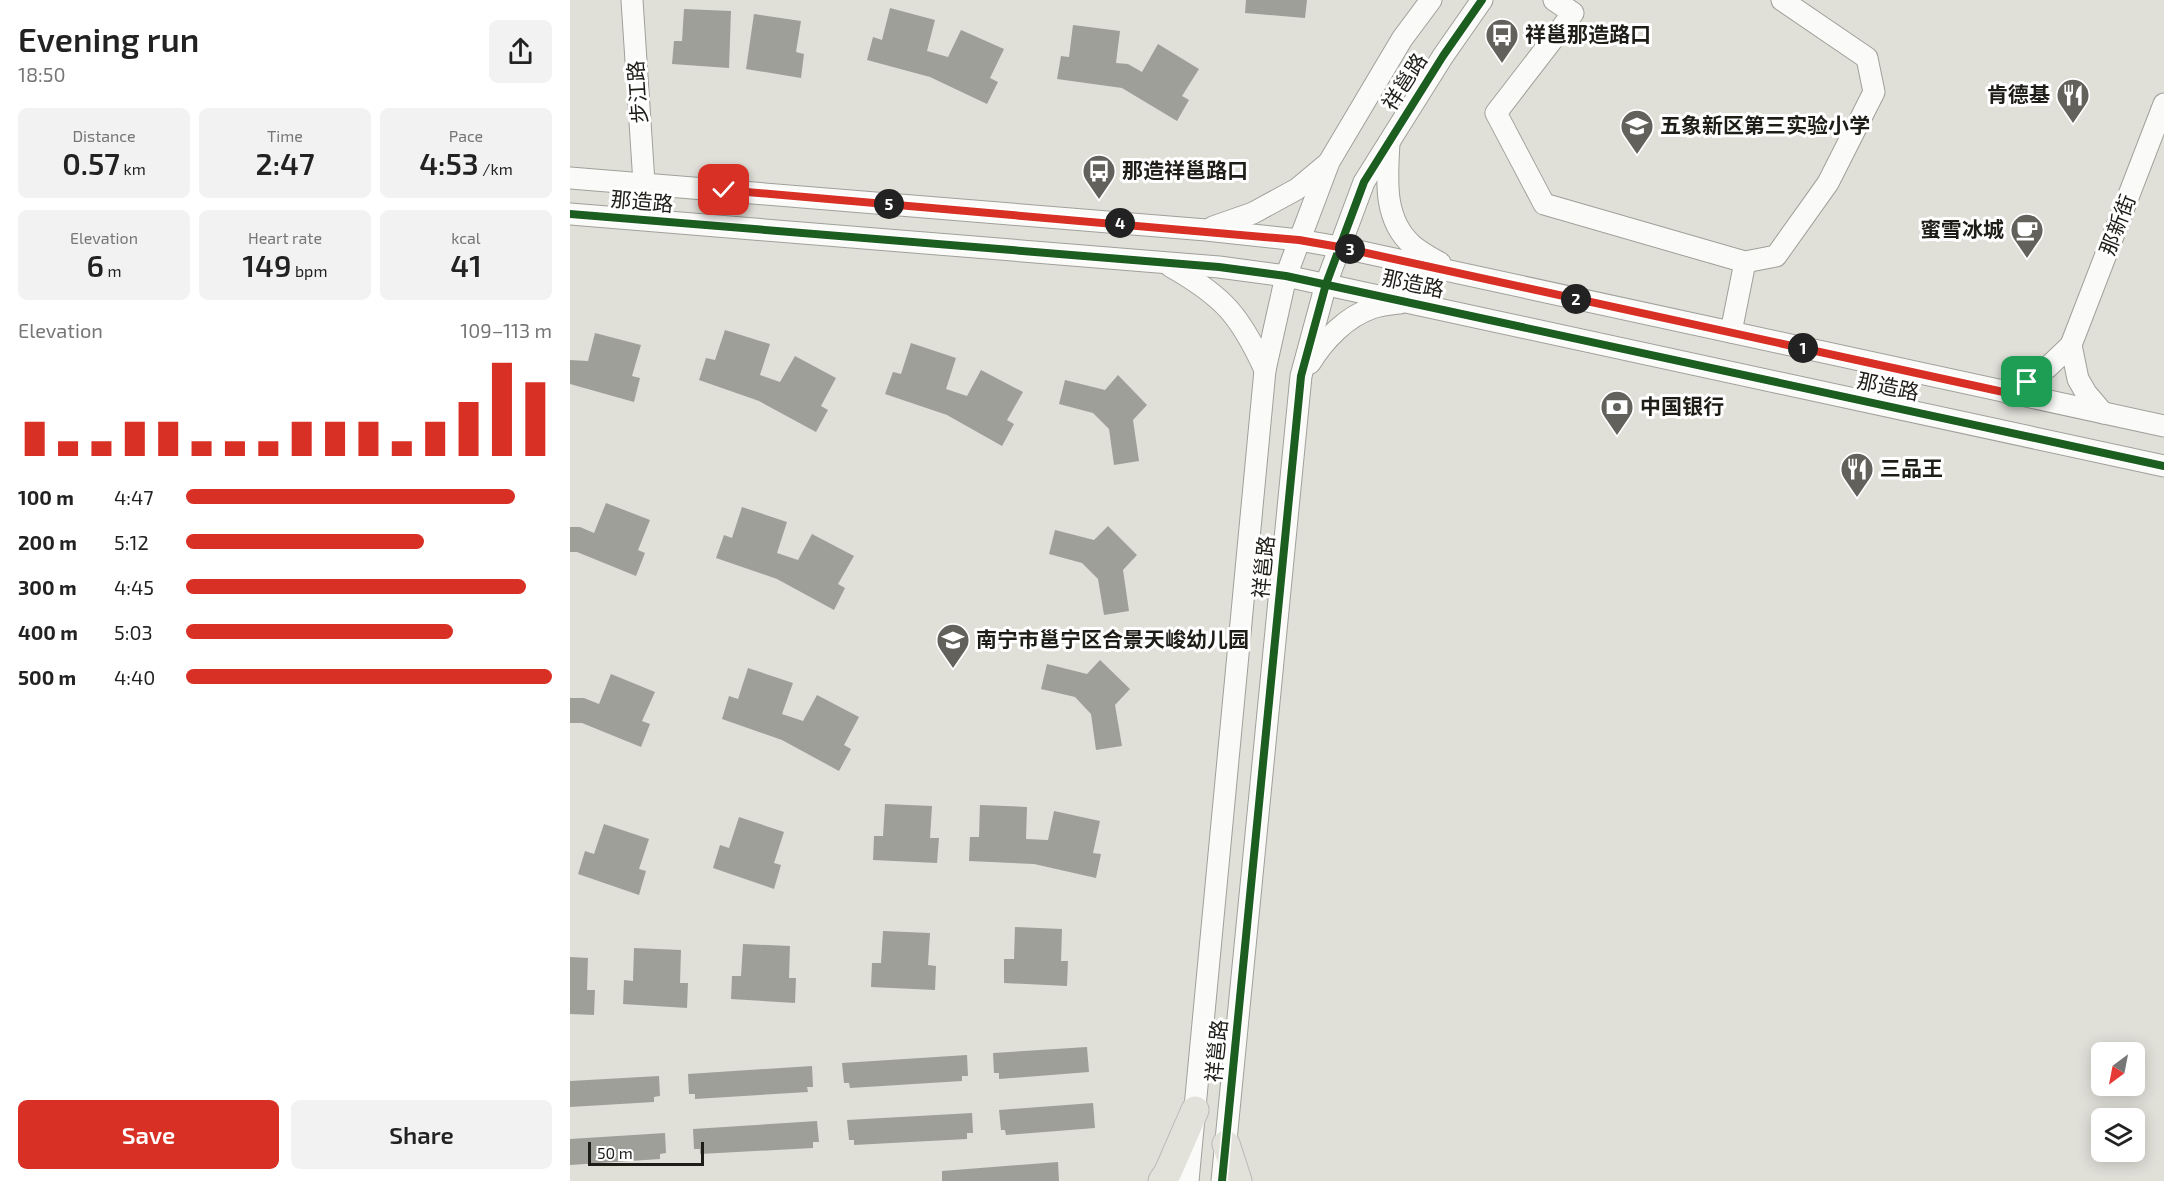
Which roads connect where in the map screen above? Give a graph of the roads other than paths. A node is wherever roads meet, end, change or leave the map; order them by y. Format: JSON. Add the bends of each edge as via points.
{"nodes":[{"id":1,"x":632,"y":0,"type":"edge"},
{"id":2,"x":1431,"y":0,"type":"edge"},
{"id":3,"x":1482,"y":0,"type":"edge"},
{"id":4,"x":1554,"y":0,"type":"edge"},
{"id":5,"x":1782,"y":0,"type":"edge"},
{"id":6,"x":1576,"y":7,"type":"edge"},
{"id":7,"x":2164,"y":104,"type":"edge"},
{"id":8,"x":1389,"y":140,"type":"junction"},
{"id":9,"x":1329,"y":162,"type":"junction"},
{"id":10,"x":570,"y":178,"type":"edge"},
{"id":11,"x":644,"y":183,"type":"junction"},
{"id":12,"x":570,"y":214,"type":"edge"},
{"id":13,"x":1206,"y":230,"type":"junction"},
{"id":14,"x":1299,"y":240,"type":"junction"},
{"id":15,"x":1339,"y":247,"type":"junction"},
{"id":16,"x":1745,"y":262,"type":"junction"},
{"id":17,"x":1164,"y":263,"type":"junction"},
{"id":18,"x":1453,"y":272,"type":"junction"},
{"id":19,"x":1286,"y":276,"type":"junction"},
{"id":20,"x":1326,"y":284,"type":"junction"},
{"id":21,"x":1407,"y":301,"type":"junction"},
{"id":22,"x":1731,"y":332,"type":"junction"},
{"id":23,"x":2071,"y":345,"type":"junction"},
{"id":24,"x":1265,"y":370,"type":"junction"},
{"id":25,"x":1301,"y":376,"type":"junction"},
{"id":26,"x":2008,"y":393,"type":"junction"},
{"id":27,"x":2103,"y":413,"type":"junction"},
{"id":28,"x":2164,"y":426,"type":"edge"},
{"id":29,"x":2164,"y":466,"type":"edge"},
{"id":30,"x":1195,"y":1110,"type":"junction"},
{"id":31,"x":1226,"y":1144,"type":"junction"},
{"id":32,"x":1162,"y":1181,"type":"edge"},
{"id":33,"x":1188,"y":1181,"type":"edge"},
{"id":34,"x":1222,"y":1181,"type":"edge"},
{"id":35,"x":1238,"y":1181,"type":"edge"}],
"edges":[{"from":1,"to":11,"type":"street","name":"步江路"},
{"from":2,"to":9,"type":"street","name":"祥邕路","via":[[1402,39]]},
{"from":3,"to":8,"type":"street","name":"祥邕路"},
{"from":4,"to":6,"type":"street"},
{"from":5,"to":16,"type":"street","via":[[1867,58],[1874,92],[1828,183],[1776,256]]},
{"from":6,"to":16,"type":"street","via":[[1496,113],[1545,204]]},
{"from":7,"to":23,"type":"street","name":"那新街"},
{"from":8,"to":15,"type":"street","name":"祥邕路","via":[[1364,182]]},
{"from":8,"to":18,"type":"street","via":[[1387,181],[1392,218],[1412,245]]},
{"from":9,"to":13,"type":"street","via":[[1297,189],[1253,213]]},
{"from":9,"to":14,"type":"street","name":"祥邕路"},
{"from":10,"to":11,"type":"street","name":"那造路"},
{"from":11,"to":13,"type":"street","name":"那造路"},
{"from":12,"to":17,"type":"street","name":"那造路"},
{"from":13,"to":14,"type":"street","name":"那造路"},
{"from":14,"to":15,"type":"street","name":"那造路"},
{"from":14,"to":19,"type":"street","name":"祥邕路"},
{"from":15,"to":18,"type":"street","name":"那造路"},
{"from":15,"to":20,"type":"street","name":"祥邕路"},
{"from":16,"to":22,"type":"street"},
{"from":17,"to":19,"type":"street","name":"那造路"},
{"from":17,"to":24,"type":"street","via":[[1199,282],[1229,307],[1252,340]]},
{"from":18,"to":22,"type":"street","name":"那造路"},
{"from":19,"to":20,"type":"street","name":"那造路"},
{"from":19,"to":24,"type":"street","name":"祥邕路"},
{"from":20,"to":21,"type":"street","name":"那造路"},
{"from":20,"to":25,"type":"street","name":"祥邕路"},
{"from":21,"to":25,"type":"street","via":[[1371,308],[1344,324],[1320,346]]},
{"from":21,"to":29,"type":"street","name":"那造路"},
{"from":22,"to":26,"type":"street","name":"那造路"},
{"from":23,"to":26,"type":"street","via":[[2049,367]]},
{"from":23,"to":27,"type":"street","via":[[2078,379]]},
{"from":24,"to":30,"type":"street","name":"祥邕路"},
{"from":25,"to":31,"type":"street","name":"祥邕路"},
{"from":26,"to":27,"type":"street","name":"那造路"},
{"from":27,"to":28,"type":"street","name":"那造路"},
{"from":30,"to":32,"type":"main road"},
{"from":30,"to":33,"type":"street","name":"祥邕路"},
{"from":31,"to":34,"type":"street","name":"祥邕路"},
{"from":31,"to":35,"type":"main road"}]}
